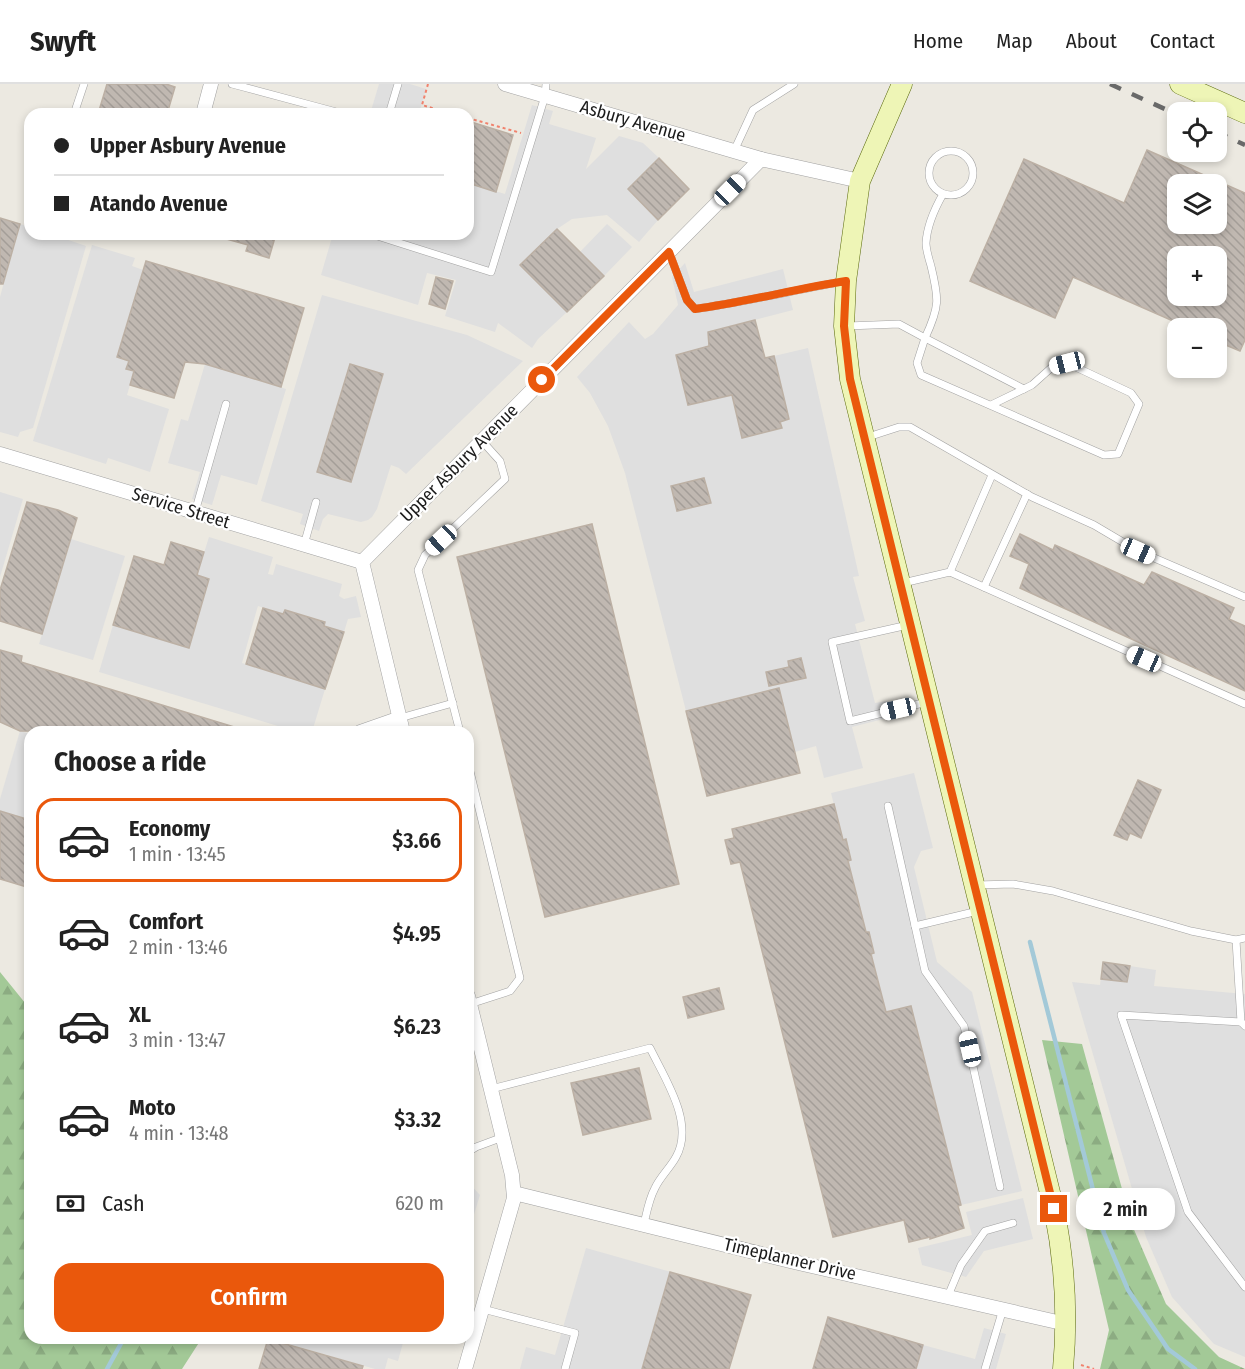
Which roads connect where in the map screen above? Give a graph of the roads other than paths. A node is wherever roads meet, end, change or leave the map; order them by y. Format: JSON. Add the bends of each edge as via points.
{"nodes":[{"id":1,"x":84,"y":84,"type":"edge"},
{"id":2,"x":212,"y":84,"type":"edge"},
{"id":3,"x":232,"y":84,"type":"edge"},
{"id":4,"x":398,"y":84,"type":"edge"},
{"id":5,"x":506,"y":84,"type":"edge"},
{"id":6,"x":794,"y":84,"type":"edge"},
{"id":7,"x":903,"y":84,"type":"edge"},
{"id":8,"x":1180,"y":84,"type":"edge"},
{"id":9,"x":545,"y":90,"type":"edge"},
{"id":10,"x":76,"y":108,"type":"edge"},
{"id":11,"x":205,"y":108,"type":"edge"},
{"id":12,"x":322,"y":108,"type":"edge"},
{"id":13,"x":390,"y":108,"type":"edge"},
{"id":14,"x":1245,"y":113,"type":"edge"},
{"id":15,"x":734,"y":151,"type":"junction"},
{"id":16,"x":761,"y":159,"type":"junction"},
{"id":17,"x":860,"y":181,"type":"junction"},
{"id":18,"x":943,"y":194,"type":"junction"},
{"id":19,"x":390,"y":240,"type":"edge"},
{"id":20,"x":669,"y":252,"type":"junction"},
{"id":21,"x":846,"y":281,"type":"junction"},
{"id":22,"x":844,"y":326,"type":"junction"},
{"id":23,"x":925,"y":338,"type":"junction"},
{"id":24,"x":1024,"y":389,"type":"junction"},
{"id":25,"x":226,"y":404,"type":"dead end"},
{"id":26,"x":991,"y":405,"type":"junction"},
{"id":27,"x":865,"y":438,"type":"junction"},
{"id":28,"x":481,"y":441,"type":"junction"},
{"id":29,"x":0,"y":454,"type":"edge"},
{"id":30,"x":992,"y":475,"type":"junction"},
{"id":31,"x":1027,"y":494,"type":"junction"},
{"id":32,"x":316,"y":502,"type":"dead end"},
{"id":33,"x":195,"y":512,"type":"junction"},
{"id":34,"x":304,"y":545,"type":"junction"},
{"id":35,"x":362,"y":562,"type":"junction"},
{"id":36,"x":950,"y":572,"type":"junction"},
{"id":37,"x":901,"y":583,"type":"junction"},
{"id":38,"x":984,"y":587,"type":"junction"},
{"id":39,"x":1245,"y":597,"type":"edge"},
{"id":40,"x":911,"y":624,"type":"junction"},
{"id":41,"x":929,"y":701,"type":"junction"},
{"id":42,"x":453,"y":704,"type":"junction"},
{"id":43,"x":1245,"y":704,"type":"edge"},
{"id":44,"x":400,"y":718,"type":"junction"},
{"id":45,"x":377,"y":726,"type":"edge"},
{"id":46,"x":402,"y":726,"type":"edge"},
{"id":47,"x":458,"y":726,"type":"edge"},
{"id":48,"x":474,"y":788,"type":"edge"},
{"id":49,"x":888,"y":806,"type":"dead end"},
{"id":50,"x":975,"y":885,"type":"junction"},
{"id":51,"x":981,"y":910,"type":"junction"},
{"id":52,"x":915,"y":926,"type":"junction"},
{"id":53,"x":1245,"y":938,"type":"edge"},
{"id":54,"x":1236,"y":940,"type":"junction"},
{"id":55,"x":474,"y":1006,"type":"edge"},
{"id":56,"x":1243,"y":1024,"type":"edge"},
{"id":57,"x":474,"y":1030,"type":"edge"},
{"id":58,"x":491,"y":1089,"type":"junction"},
{"id":59,"x":503,"y":1137,"type":"junction"},
{"id":60,"x":474,"y":1148,"type":"edge"},
{"id":61,"x":1000,"y":1187,"type":"dead end"},
{"id":62,"x":514,"y":1193,"type":"junction"},
{"id":63,"x":1013,"y":1222,"type":"dead end"},
{"id":64,"x":644,"y":1224,"type":"junction"},
{"id":65,"x":1245,"y":1287,"type":"edge"},
{"id":66,"x":948,"y":1296,"type":"junction"},
{"id":67,"x":483,"y":1309,"type":"junction"},
{"id":68,"x":1003,"y":1309,"type":"junction"},
{"id":69,"x":1066,"y":1324,"type":"junction"},
{"id":70,"x":474,"y":1339,"type":"edge"},
{"id":71,"x":472,"y":1344,"type":"edge"},
{"id":72,"x":465,"y":1369,"type":"edge"},
{"id":73,"x":565,"y":1369,"type":"edge"},
{"id":74,"x":985,"y":1369,"type":"edge"},
{"id":75,"x":1063,"y":1369,"type":"edge"}],
"edges":[{"from":1,"to":10,"type":"lane"},
{"from":2,"to":11,"type":"street"},
{"from":3,"to":12,"type":"lane"},
{"from":4,"to":13,"type":"lane"},
{"from":5,"to":9,"type":"street","name":"Asbury Avenue"},
{"from":6,"to":15,"type":"lane","via":[[753,110]]},
{"from":7,"to":17,"type":"main road"},
{"from":8,"to":14,"type":"main road"},
{"from":9,"to":15,"type":"street","name":"Asbury Avenue"},
{"from":9,"to":19,"type":"lane","via":[[491,272]]},
{"from":15,"to":16,"type":"street","name":"Asbury Avenue"},
{"from":16,"to":17,"type":"street"},
{"from":16,"to":20,"type":"street","name":"Upper Asbury Avenue"},
{"from":17,"to":21,"type":"main road"},
{"from":18,"to":18,"type":"lane","via":[[931,183],[929,168],[943,152],[958,152],[972,167],[971,181],[962,192]]},
{"from":18,"to":23,"type":"lane","via":[[930,222],[926,244],[938,301]]},
{"from":20,"to":21,"type":"lane","via":[[687,300],[695,309]]},
{"from":20,"to":28,"type":"street","name":"Upper Asbury Avenue"},
{"from":21,"to":22,"type":"main road"},
{"from":22,"to":23,"type":"lane","via":[[899,324]]},
{"from":22,"to":27,"type":"main road","via":[[850,379]]},
{"from":23,"to":24,"type":"lane"},
{"from":23,"to":26,"type":"lane","via":[[917,363],[921,375]]},
{"from":24,"to":26,"type":"lane"},
{"from":24,"to":26,"type":"lane","via":[[1051,368],[1067,363],[1131,393],[1139,404],[1118,454],[1104,455]]},
{"from":25,"to":33,"type":"lane"},
{"from":27,"to":30,"type":"lane","via":[[910,427]]},
{"from":27,"to":37,"type":"main road"},
{"from":28,"to":35,"type":"street","name":"Upper Asbury Avenue"},
{"from":28,"to":42,"type":"lane","via":[[500,462],[505,480],[425,555],[418,570]]},
{"from":29,"to":33,"type":"street","name":"Service Street"},
{"from":30,"to":31,"type":"lane"},
{"from":30,"to":36,"type":"lane"},
{"from":31,"to":38,"type":"lane"},
{"from":31,"to":39,"type":"lane","via":[[1094,525],[1138,551]]},
{"from":32,"to":34,"type":"lane"},
{"from":33,"to":34,"type":"street","name":"Service Street"},
{"from":34,"to":35,"type":"street","name":"Service Street"},
{"from":35,"to":44,"type":"street"},
{"from":36,"to":37,"type":"lane"},
{"from":36,"to":38,"type":"lane"},
{"from":37,"to":40,"type":"main road"},
{"from":38,"to":43,"type":"lane"},
{"from":40,"to":41,"type":"main road"},
{"from":40,"to":41,"type":"lane","via":[[832,642],[850,721]]},
{"from":41,"to":50,"type":"main road"},
{"from":42,"to":44,"type":"lane"},
{"from":42,"to":47,"type":"lane"},
{"from":44,"to":45,"type":"street"},
{"from":44,"to":46,"type":"street"},
{"from":48,"to":55,"type":"lane","via":[[520,978],[510,991]]},
{"from":49,"to":52,"type":"lane"},
{"from":50,"to":51,"type":"main road"},
{"from":50,"to":54,"type":"lane","via":[[1013,884],[1053,891],[1191,932]]},
{"from":51,"to":52,"type":"lane"},
{"from":51,"to":69,"type":"main road","via":[[1054,1209],[1064,1269]]},
{"from":52,"to":61,"type":"lane","via":[[925,971],[964,1026]]},
{"from":53,"to":54,"type":"lane"},
{"from":54,"to":56,"type":"lane"},
{"from":56,"to":65,"type":"lane","via":[[1121,1015],[1188,1212]]},
{"from":57,"to":58,"type":"street"},
{"from":58,"to":59,"type":"street"},
{"from":58,"to":64,"type":"lane","via":[[650,1048],[672,1093],[681,1123],[681,1145],[655,1186]]},
{"from":59,"to":60,"type":"lane"},
{"from":59,"to":62,"type":"street"},
{"from":62,"to":64,"type":"street","name":"Timeplanner Drive"},
{"from":62,"to":67,"type":"street"},
{"from":63,"to":66,"type":"lane","via":[[985,1231],[961,1265]]},
{"from":64,"to":66,"type":"street","name":"Timeplanner Drive"},
{"from":66,"to":68,"type":"street","name":"Timeplanner Drive"},
{"from":67,"to":70,"type":"street"},
{"from":67,"to":73,"type":"lane","via":[[575,1333]]},
{"from":68,"to":69,"type":"street","name":"Timeplanner Drive"},
{"from":68,"to":74,"type":"lane"},
{"from":69,"to":75,"type":"main road"},
{"from":71,"to":72,"type":"street"}]}
